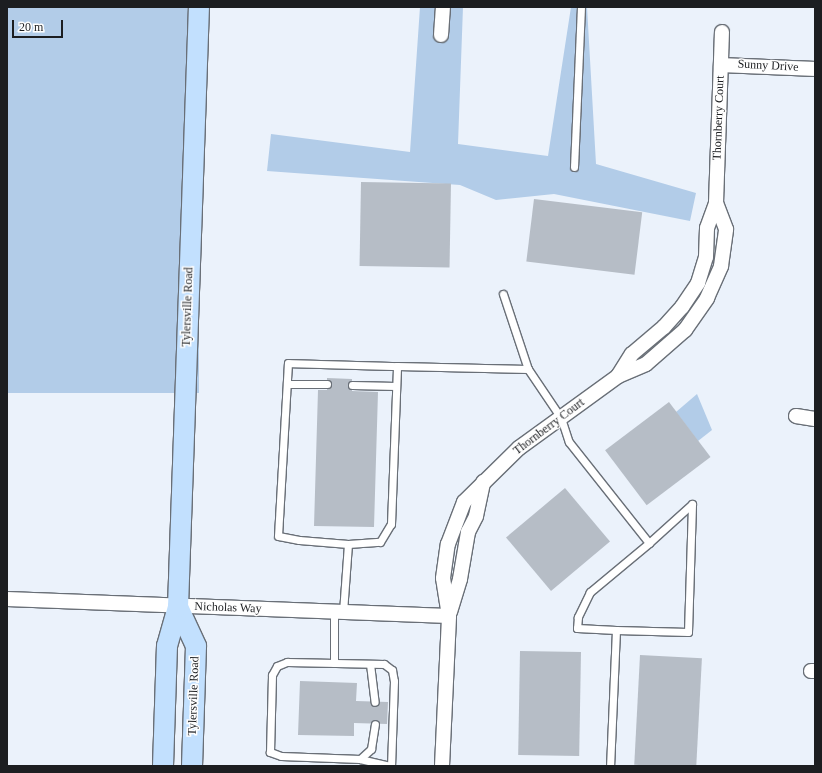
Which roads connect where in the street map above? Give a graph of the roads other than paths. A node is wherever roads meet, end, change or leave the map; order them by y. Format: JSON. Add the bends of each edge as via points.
{"nodes":[{"id":1,"x":199,"y":7,"type":"edge"},
{"id":2,"x":443,"y":7,"type":"edge"},
{"id":3,"x":581,"y":7,"type":"edge"},
{"id":4,"x":722,"y":32,"type":"dead end"},
{"id":5,"x":441,"y":35,"type":"dead end"},
{"id":6,"x":721,"y":64,"type":"junction"},
{"id":7,"x":815,"y":69,"type":"edge"},
{"id":8,"x":574,"y":167,"type":"dead end"},
{"id":9,"x":503,"y":294,"type":"dead end"},
{"id":10,"x":397,"y":366,"type":"junction"},
{"id":11,"x":528,"y":369,"type":"junction"},
{"id":12,"x":286,"y":384,"type":"junction"},
{"id":13,"x":327,"y":384,"type":"dead end"},
{"id":14,"x":352,"y":385,"type":"dead end"},
{"id":15,"x":396,"y":386,"type":"junction"},
{"id":16,"x":796,"y":416,"type":"dead end"},
{"id":17,"x":561,"y":418,"type":"junction"},
{"id":18,"x":815,"y":419,"type":"edge"},
{"id":19,"x":649,"y":543,"type":"junction"},
{"id":20,"x":348,"y":544,"type":"junction"},
{"id":21,"x":7,"y":599,"type":"edge"},
{"id":22,"x":178,"y":606,"type":"junction"},
{"id":23,"x":339,"y":612,"type":"junction"},
{"id":24,"x":448,"y":616,"type":"junction"},
{"id":25,"x":616,"y":630,"type":"junction"},
{"id":26,"x":334,"y":663,"type":"junction"},
{"id":27,"x":370,"y":664,"type":"junction"},
{"id":28,"x":375,"y":702,"type":"dead end"},
{"id":29,"x":374,"y":724,"type":"dead end"},
{"id":30,"x":360,"y":759,"type":"junction"},
{"id":31,"x":163,"y":766,"type":"edge"},
{"id":32,"x":192,"y":766,"type":"edge"},
{"id":33,"x":391,"y":766,"type":"edge"},
{"id":34,"x":442,"y":766,"type":"edge"},
{"id":35,"x":610,"y":766,"type":"edge"}],
"edges":[{"from":1,"to":22,"type":"main road","name":"Tylersville Road"},
{"from":2,"to":5,"type":"street"},
{"from":3,"to":8,"type":"lane"},
{"from":4,"to":6,"type":"street","name":"Thornberry Court"},
{"from":6,"to":7,"type":"street","name":"Sunny Drive"},
{"from":6,"to":17,"type":"street","name":"Thornberry Court","via":[[716,203],[726,229],[721,266],[707,298],[685,330],[646,364],[618,376]]},
{"from":9,"to":11,"type":"lane"},
{"from":10,"to":11,"type":"lane"},
{"from":10,"to":12,"type":"lane","via":[[288,363]]},
{"from":10,"to":15,"type":"lane"},
{"from":11,"to":17,"type":"lane"},
{"from":12,"to":13,"type":"lane"},
{"from":12,"to":20,"type":"lane","via":[[278,536]]},
{"from":14,"to":15,"type":"lane"},
{"from":15,"to":20,"type":"lane","via":[[391,524],[380,542]]},
{"from":16,"to":18,"type":"street"},
{"from":17,"to":19,"type":"lane","via":[[569,442]]},
{"from":17,"to":24,"type":"street","name":"Thornberry Court","via":[[519,448],[464,502],[448,544],[443,578]]},
{"from":19,"to":25,"type":"lane","via":[[590,592],[578,617],[578,628]]},
{"from":19,"to":25,"type":"lane","via":[[692,504],[688,632]]},
{"from":20,"to":23,"type":"lane"},
{"from":21,"to":22,"type":"street","name":"Nicholas Way"},
{"from":22,"to":23,"type":"street","name":"Nicholas Way"},
{"from":22,"to":31,"type":"main road","name":"Tylersville Road","via":[[167,646]]},
{"from":22,"to":32,"type":"main road","name":"Tylersville Road","via":[[196,646]]},
{"from":23,"to":24,"type":"street","name":"Nicholas Way"},
{"from":23,"to":26,"type":"lane"},
{"from":24,"to":34,"type":"street","name":"Thornberry Court"},
{"from":25,"to":35,"type":"lane"},
{"from":26,"to":27,"type":"lane"},
{"from":26,"to":30,"type":"lane","via":[[287,662],[277,666],[272,676],[270,752],[281,756]]},
{"from":27,"to":28,"type":"lane"},
{"from":27,"to":33,"type":"lane","via":[[384,664],[392,670]]},
{"from":29,"to":30,"type":"lane","via":[[372,749]]},
{"from":30,"to":33,"type":"lane"}]}
